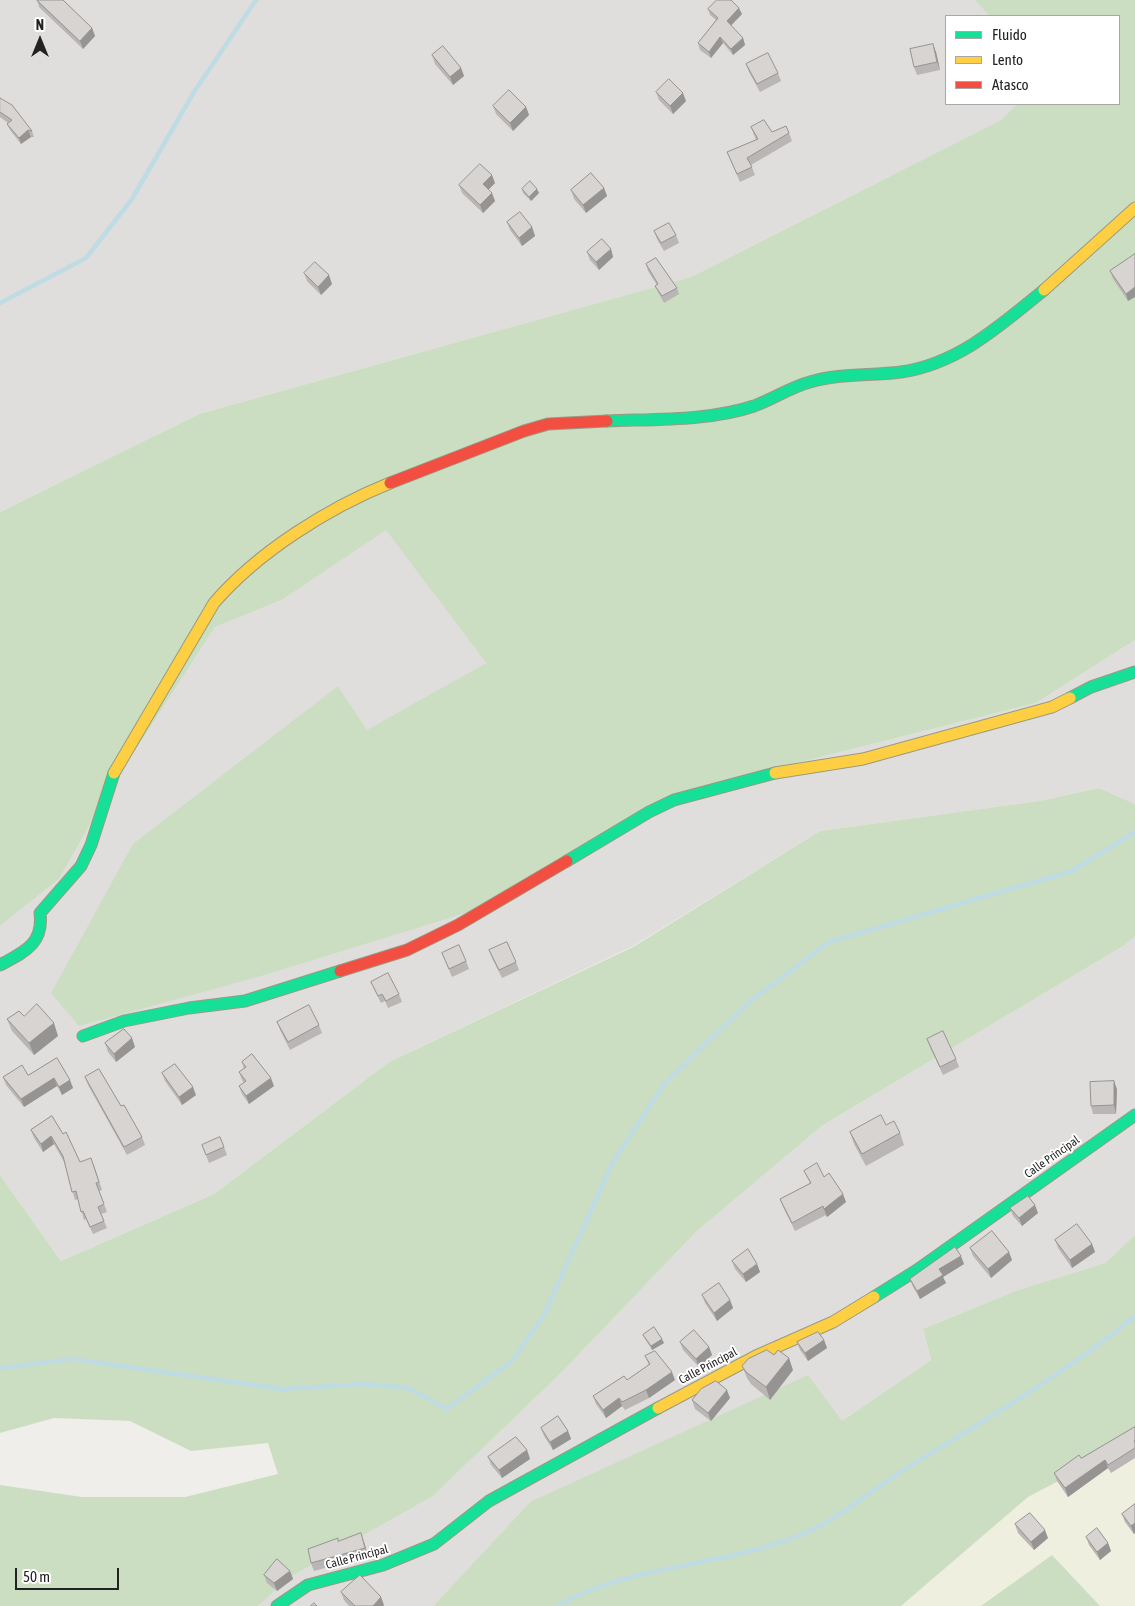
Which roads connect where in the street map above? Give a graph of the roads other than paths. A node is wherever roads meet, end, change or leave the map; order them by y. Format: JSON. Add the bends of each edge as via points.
{"nodes":[{"id":1,"x":1135,"y":208,"type":"edge"},
{"id":2,"x":1135,"y":672,"type":"edge"},
{"id":3,"x":0,"y":965,"type":"edge"},
{"id":4,"x":83,"y":1036,"type":"dead end"},
{"id":5,"x":1135,"y":1116,"type":"edge"},
{"id":6,"x":277,"y":1606,"type":"edge"}],
"edges":[{"from":1,"to":3,"type":"street","via":[[1049,286],[967,350],[902,372],[809,382],[753,406],[716,413],[686,418],[548,424],[524,430],[360,495],[287,539],[232,582],[214,604],[113,775],[81,866],[40,913],[42,928],[34,946]]},
{"from":2,"to":4,"type":"street","via":[[1091,687],[1052,707],[862,759],[773,773],[674,800],[458,925],[407,950],[245,1001],[124,1021]]},
{"from":5,"to":6,"type":"street","name":"Calle Principal","via":[[917,1270],[833,1322],[756,1356],[546,1468],[489,1501],[434,1544],[383,1565],[308,1585]]}]}
